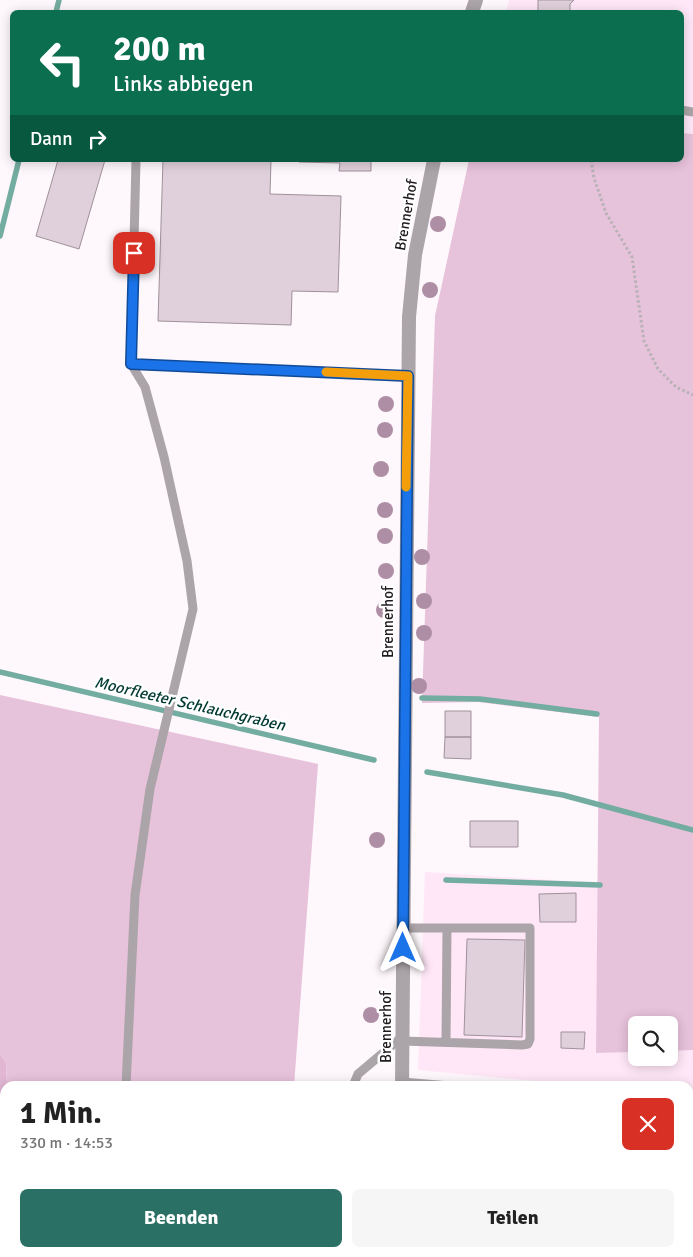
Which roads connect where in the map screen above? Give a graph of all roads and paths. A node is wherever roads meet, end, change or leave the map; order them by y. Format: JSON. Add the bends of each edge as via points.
{"nodes":[{"id":1,"x":136,"y":162,"type":"edge"},
{"id":2,"x":434,"y":162,"type":"edge"},
{"id":3,"x":591,"y":162,"type":"edge"},
{"id":4,"x":131,"y":364,"type":"junction"},
{"id":5,"x":408,"y":376,"type":"junction"},
{"id":6,"x":693,"y":396,"type":"edge"},
{"id":7,"x":403,"y":928,"type":"junction"},
{"id":8,"x":447,"y":928,"type":"junction"},
{"id":9,"x":402,"y":1039,"type":"junction"},
{"id":10,"x":446,"y":1042,"type":"junction"},
{"id":11,"x":126,"y":1081,"type":"edge"},
{"id":12,"x":355,"y":1081,"type":"edge"},
{"id":13,"x":402,"y":1081,"type":"edge"}],
"edges":[{"from":1,"to":4,"type":"lane"},
{"from":2,"to":5,"type":"street","name":"Brennerhof","via":[[415,255]]},
{"from":3,"to":6,"type":"path","via":[[606,213],[632,257],[644,341],[658,369],[676,387]]},
{"from":4,"to":5,"type":"lane"},
{"from":4,"to":11,"type":"lane","via":[[145,387],[164,457],[187,561],[193,609],[150,789],[135,895]]},
{"from":5,"to":7,"type":"street","name":"Brennerhof"},
{"from":7,"to":8,"type":"lane"},
{"from":7,"to":9,"type":"street","name":"Brennerhof"},
{"from":8,"to":10,"type":"lane"},
{"from":8,"to":10,"type":"lane","via":[[530,928],[530,1038],[528,1044],[522,1045]]},
{"from":9,"to":10,"type":"lane"},
{"from":9,"to":12,"type":"lane","via":[[358,1074]]},
{"from":9,"to":13,"type":"street","name":"Brennerhof"}]}
